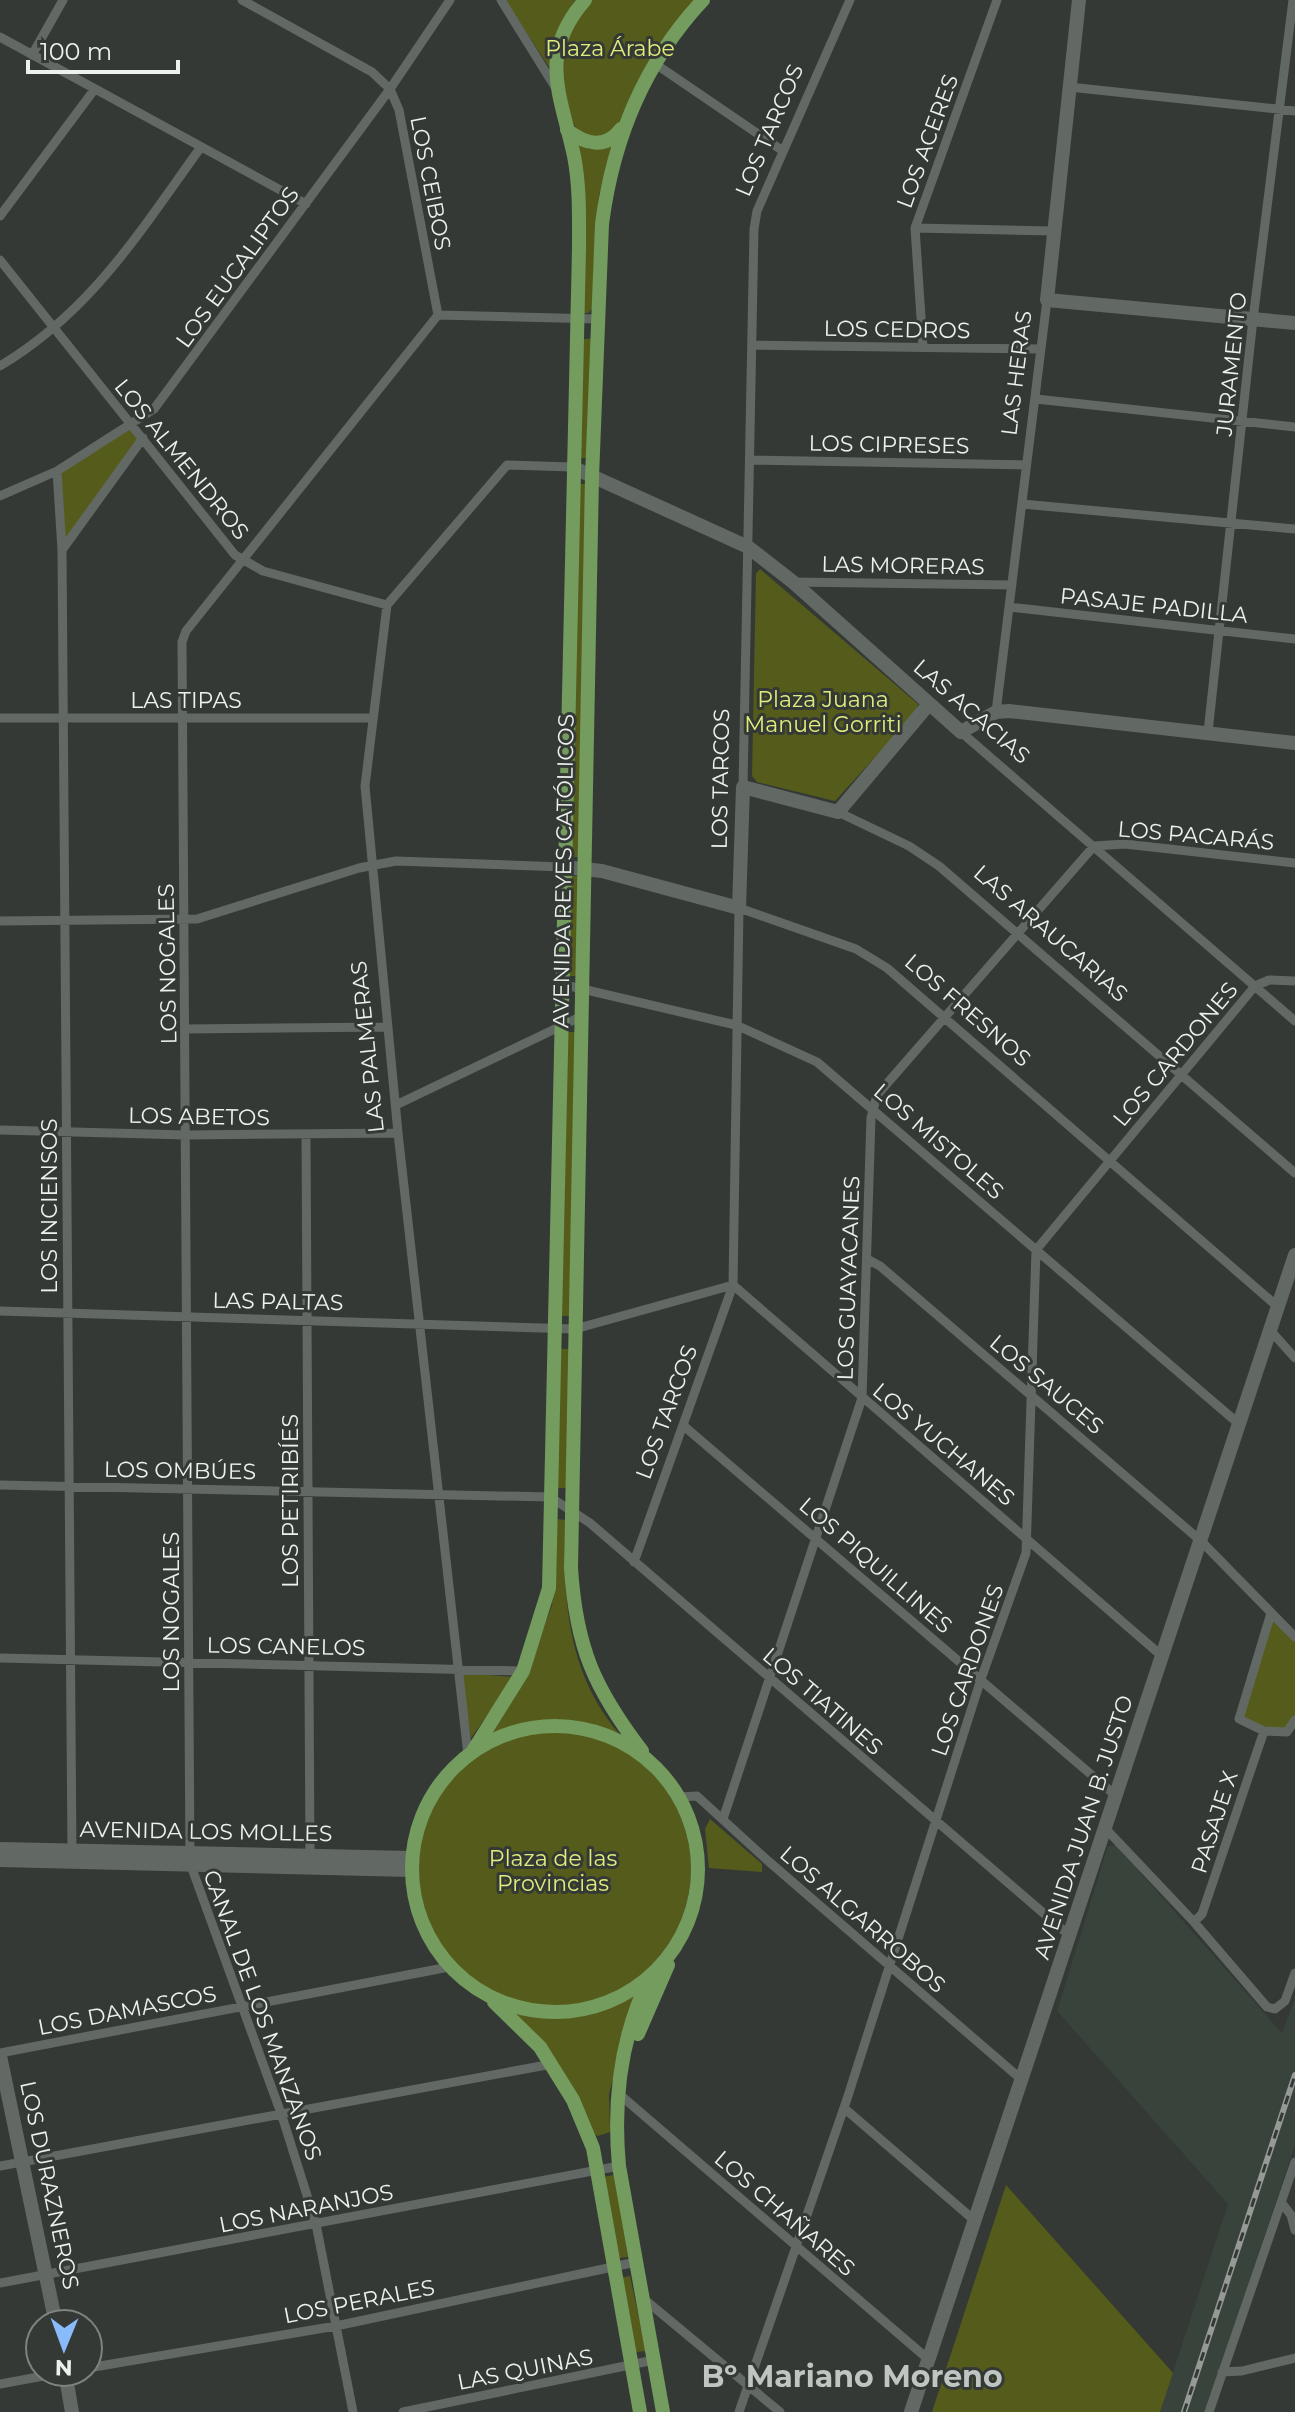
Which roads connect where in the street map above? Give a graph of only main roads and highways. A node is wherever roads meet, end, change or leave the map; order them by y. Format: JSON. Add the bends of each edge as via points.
{"nodes":[{"id":1,"x":585,"y":0,"type":"edge"},
{"id":2,"x":702,"y":0,"type":"edge"},
{"id":3,"x":623,"y":127,"type":"junction"},
{"id":4,"x":567,"y":130,"type":"junction"},
{"id":5,"x":642,"y":1751,"type":"junction"},
{"id":6,"x":471,"y":1753,"type":"junction"},
{"id":7,"x":673,"y":1954,"type":"junction"},
{"id":8,"x":650,"y":1977,"type":"junction"},
{"id":9,"x":484,"y":1994,"type":"junction"},
{"id":10,"x":619,"y":2094,"type":"junction"},
{"id":11,"x":640,"y":2412,"type":"edge"},
{"id":12,"x":663,"y":2412,"type":"edge"}],
"edges":[{"from":1,"to":4,"type":"main road","name":"AVENIDA REYES CATÓLICOS","via":[[564,32],[556,58],[555,87]]},
{"from":2,"to":3,"type":"main road","name":"AVENIDA REYES CATÓLICOS","via":[[654,63]]},
{"from":3,"to":4,"type":"main road","via":[[611,140],[596,144]]},
{"from":3,"to":5,"type":"main road","name":"AVENIDA REYES CATÓLICOS","via":[[602,224],[592,477],[571,1508],[573,1600],[585,1651],[607,1705]]},
{"from":4,"to":6,"type":"main road","name":"AVENIDA REYES CATÓLICOS","via":[[579,201],[578,319],[549,1588],[523,1671]]},
{"from":5,"to":6,"type":"main road","via":[[607,1735],[558,1727],[518,1731]]},
{"from":5,"to":7,"type":"main road","via":[[680,1797],[696,1851],[698,1892]]},
{"from":6,"to":9,"type":"main road","via":[[426,1809],[410,1864],[421,1918],[449,1967]]},
{"from":7,"to":8,"type":"main road"},
{"from":7,"to":10,"type":"main road","via":[[641,2021]]},
{"from":8,"to":9,"type":"main road","via":[[612,1998],[565,2010],[537,2010]]},
{"from":8,"to":10,"type":"main road","via":[[632,2020]]},
{"from":9,"to":11,"type":"main road","via":[[526,2031],[552,2064],[593,2148]]},
{"from":10,"to":12,"type":"main road","via":[[619,2166]]}]}
